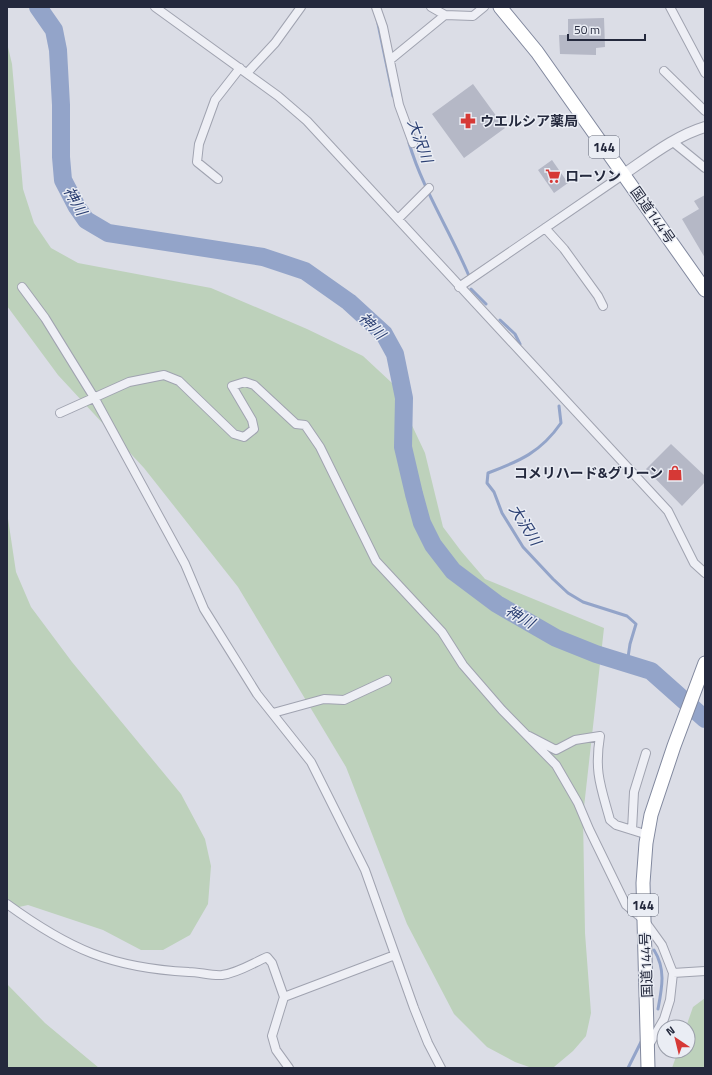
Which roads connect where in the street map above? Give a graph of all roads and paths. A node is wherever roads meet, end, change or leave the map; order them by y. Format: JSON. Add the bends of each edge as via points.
{"nodes":[{"id":1,"x":154,"y":7,"type":"edge"},
{"id":2,"x":301,"y":7,"type":"edge"},
{"id":3,"x":376,"y":7,"type":"edge"},
{"id":4,"x":431,"y":7,"type":"edge"},
{"id":5,"x":484,"y":7,"type":"edge"},
{"id":6,"x":500,"y":7,"type":"edge"},
{"id":7,"x":670,"y":7,"type":"edge"},
{"id":8,"x":445,"y":15,"type":"junction"},
{"id":9,"x":390,"y":60,"type":"junction"},
{"id":10,"x":240,"y":68,"type":"junction"},
{"id":11,"x":664,"y":71,"type":"dead end"},
{"id":12,"x":247,"y":73,"type":"junction"},
{"id":13,"x":705,"y":73,"type":"edge"},
{"id":14,"x":705,"y":111,"type":"edge"},
{"id":15,"x":705,"y":127,"type":"edge"},
{"id":16,"x":673,"y":142,"type":"junction"},
{"id":17,"x":413,"y":143,"type":"dead end"},
{"id":18,"x":705,"y":168,"type":"edge"},
{"id":19,"x":624,"y":174,"type":"junction"},
{"id":20,"x":218,"y":179,"type":"dead end"},
{"id":21,"x":427,"y":190,"type":"dead end"},
{"id":22,"x":398,"y":219,"type":"junction"},
{"id":23,"x":545,"y":228,"type":"junction"},
{"id":24,"x":459,"y":286,"type":"junction"},
{"id":25,"x":22,"y":287,"type":"dead end"},
{"id":26,"x":705,"y":290,"type":"edge"},
{"id":27,"x":602,"y":306,"type":"dead end"},
{"id":28,"x":95,"y":399,"type":"junction"},
{"id":29,"x":60,"y":413,"type":"dead end"},
{"id":30,"x":705,"y":574,"type":"edge"},
{"id":31,"x":704,"y":664,"type":"edge"},
{"id":32,"x":387,"y":680,"type":"dead end"},
{"id":33,"x":274,"y":713,"type":"junction"},
{"id":34,"x":524,"y":734,"type":"junction"},
{"id":35,"x":646,"y":753,"type":"dead end"},
{"id":36,"x":632,"y":830,"type":"junction"},
{"id":37,"x":648,"y":835,"type":"junction"},
{"id":38,"x":7,"y":904,"type":"edge"},
{"id":39,"x":644,"y":920,"type":"junction"},
{"id":40,"x":395,"y":955,"type":"junction"},
{"id":41,"x":705,"y":970,"type":"edge"},
{"id":42,"x":673,"y":973,"type":"junction"},
{"id":43,"x":284,"y":997,"type":"junction"},
{"id":44,"x":649,"y":1046,"type":"junction"},
{"id":45,"x":289,"y":1068,"type":"edge"},
{"id":46,"x":441,"y":1068,"type":"edge"},
{"id":47,"x":648,"y":1068,"type":"edge"}],
"edges":[{"from":1,"to":10,"type":"street"},
{"from":2,"to":12,"type":"street","via":[[275,43]]},
{"from":3,"to":9,"type":"street"},
{"from":4,"to":8,"type":"street"},
{"from":5,"to":8,"type":"street","via":[[473,16]]},
{"from":6,"to":19,"type":"highway","name":"国道144号","number":"144","via":[[537,52]]},
{"from":7,"to":13,"type":"street"},
{"from":8,"to":9,"type":"street"},
{"from":9,"to":17,"type":"street","via":[[399,106]]},
{"from":10,"to":12,"type":"street"},
{"from":10,"to":20,"type":"street","via":[[215,100],[199,144],[197,162]]},
{"from":11,"to":14,"type":"street"},
{"from":12,"to":22,"type":"street","via":[[293,108]]},
{"from":15,"to":16,"type":"street"},
{"from":16,"to":18,"type":"street"},
{"from":16,"to":19,"type":"street"},
{"from":19,"to":23,"type":"street"},
{"from":19,"to":26,"type":"highway","name":"国道144号","number":"144"},
{"from":21,"to":22,"type":"street"},
{"from":22,"to":24,"type":"street"},
{"from":23,"to":24,"type":"street"},
{"from":23,"to":27,"type":"street","via":[[564,249],[598,296]]},
{"from":24,"to":30,"type":"street","via":[[668,512],[694,563]]},
{"from":25,"to":28,"type":"street","via":[[45,318]]},
{"from":28,"to":29,"type":"street"},
{"from":28,"to":33,"type":"street","via":[[185,564],[204,609],[257,694]]},
{"from":28,"to":34,"type":"street","via":[[129,382],[164,375],[179,381],[234,434],[244,437],[254,429],[252,420],[232,386],[245,382],[254,385],[296,424],[306,425],[320,447],[376,561],[442,632],[463,665]]},
{"from":31,"to":37,"type":"highway","name":"国道144号","number":"144","via":[[651,815]]},
{"from":32,"to":33,"type":"street","via":[[344,700],[324,699]]},
{"from":33,"to":40,"type":"street","via":[[311,762],[331,801],[365,870]]},
{"from":34,"to":36,"type":"street","via":[[556,750],[575,740],[600,736],[596,758],[598,776],[610,820],[616,825]]},
{"from":34,"to":39,"type":"street","via":[[556,765],[567,781],[626,905]]},
{"from":35,"to":36,"type":"street","via":[[634,792]]},
{"from":36,"to":37,"type":"street"},
{"from":37,"to":39,"type":"highway","name":"国道144号","number":"144","via":[[643,883]]},
{"from":38,"to":43,"type":"street","via":[[60,940],[93,955],[128,965],[160,971],[221,975],[234,972],[267,956]]},
{"from":39,"to":42,"type":"street","via":[[662,945]]},
{"from":39,"to":44,"type":"highway","name":"国道144号","number":"144"},
{"from":40,"to":43,"type":"street"},
{"from":40,"to":46,"type":"street","via":[[428,1043]]},
{"from":41,"to":42,"type":"street"},
{"from":42,"to":44,"type":"street","via":[[670,1000],[664,1019]]},
{"from":43,"to":45,"type":"street","via":[[272,1036],[276,1050]]},
{"from":44,"to":47,"type":"highway","name":"国道144号","number":"144"}]}
